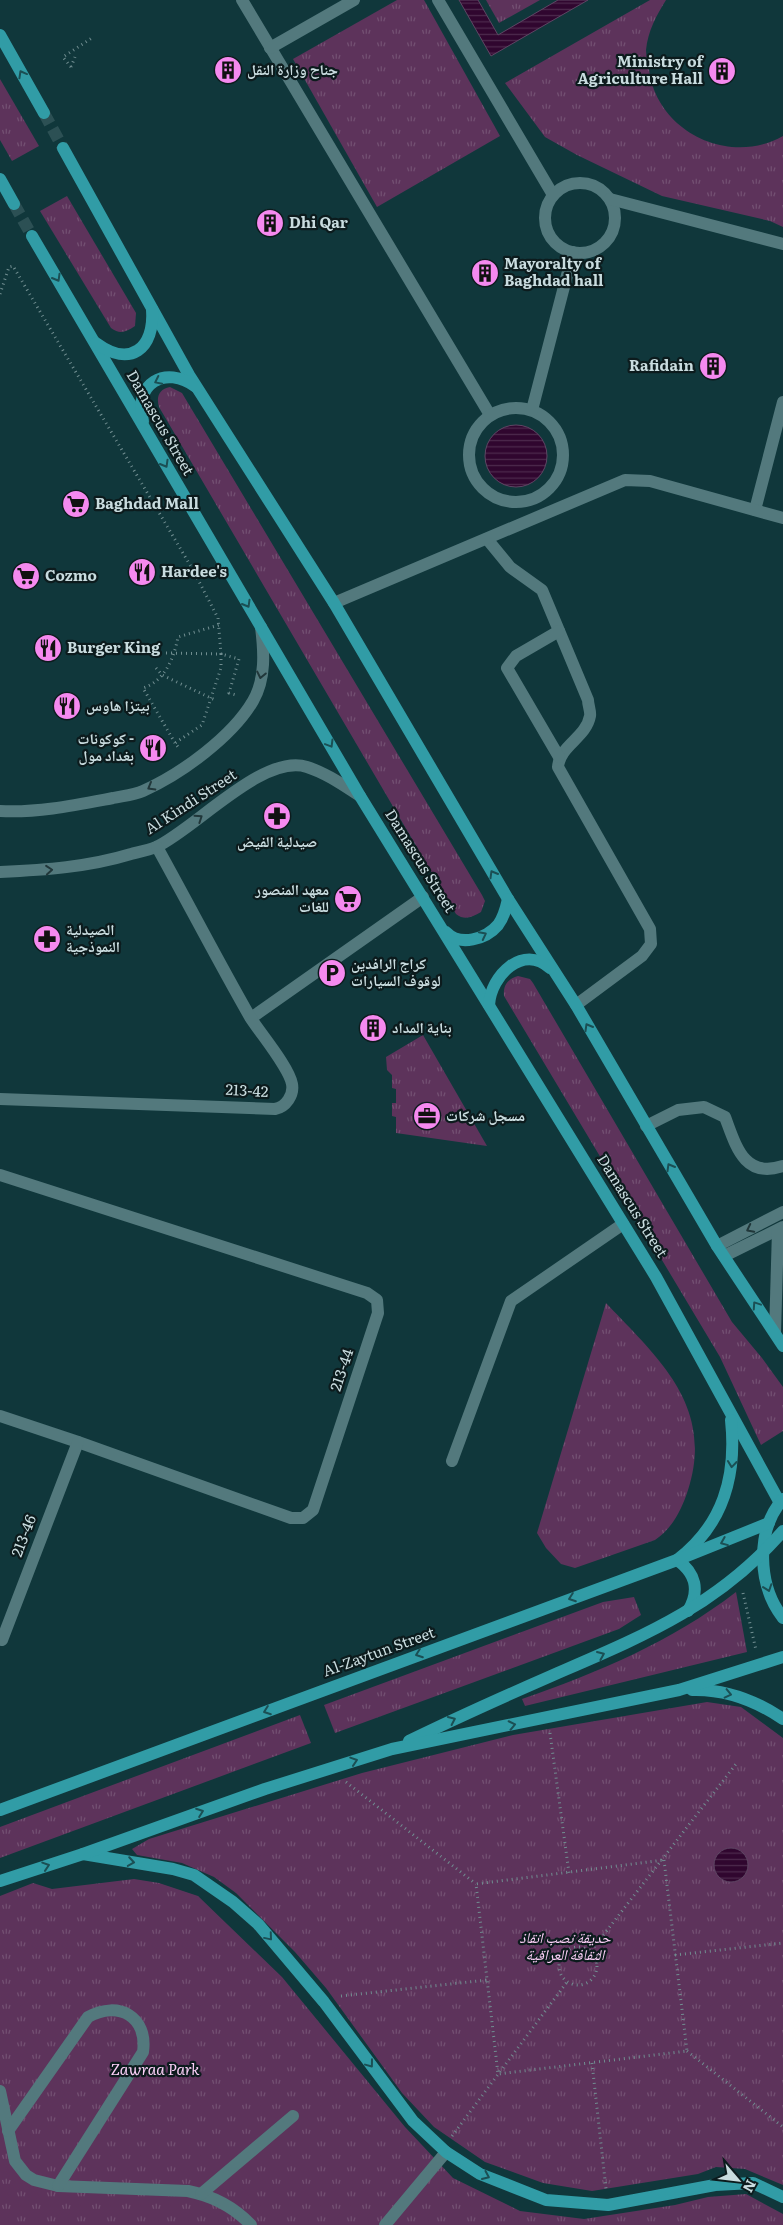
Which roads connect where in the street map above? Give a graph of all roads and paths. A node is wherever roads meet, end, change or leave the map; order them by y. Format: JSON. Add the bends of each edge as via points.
{"nodes":[{"id":1,"x":242,"y":0,"type":"edge"},
{"id":2,"x":354,"y":0,"type":"edge"},
{"id":3,"x":438,"y":0,"type":"edge"},
{"id":4,"x":0,"y":35,"type":"edge"},
{"id":5,"x":92,"y":38,"type":"dead end"},
{"id":6,"x":270,"y":48,"type":"junction"},
{"id":7,"x":75,"y":57,"type":"dead end"},
{"id":8,"x":44,"y":114,"type":"tunnel mouth"},
{"id":9,"x":63,"y":148,"type":"tunnel mouth"},
{"id":10,"x":0,"y":180,"type":"edge"},
{"id":11,"x":553,"y":195,"type":"junction"},
{"id":12,"x":610,"y":199,"type":"junction"},
{"id":13,"x":14,"y":204,"type":"tunnel mouth"},
{"id":14,"x":32,"y":236,"type":"tunnel mouth"},
{"id":15,"x":783,"y":244,"type":"edge"},
{"id":16,"x":573,"y":252,"type":"junction"},
{"id":17,"x":2,"y":281,"type":"edge"},
{"id":18,"x":0,"y":294,"type":"edge"},
{"id":19,"x":152,"y":307,"type":"junction"},
{"id":20,"x":92,"y":339,"type":"junction"},
{"id":21,"x":200,"y":393,"type":"junction"},
{"id":22,"x":783,"y":402,"type":"edge"},
{"id":23,"x":532,"y":410,"type":"junction"},
{"id":24,"x":490,"y":415,"type":"junction"},
{"id":25,"x":148,"y":434,"type":"junction"},
{"id":26,"x":755,"y":510,"type":"junction"},
{"id":27,"x":783,"y":518,"type":"edge"},
{"id":28,"x":487,"y":540,"type":"junction"},
{"id":29,"x":334,"y":603,"type":"junction"},
{"id":30,"x":219,"y":626,"type":"junction"},
{"id":31,"x":261,"y":627,"type":"junction"},
{"id":32,"x":559,"y":631,"type":"junction"},
{"id":33,"x":166,"y":653,"type":"dead end"},
{"id":34,"x":221,"y":654,"type":"junction"},
{"id":35,"x":175,"y":655,"type":"junction"},
{"id":36,"x":156,"y":668,"type":"dead end"},
{"id":37,"x":162,"y":675,"type":"junction"},
{"id":38,"x":211,"y":698,"type":"junction"},
{"id":39,"x":215,"y":700,"type":"dead end"},
{"id":40,"x":254,"y":700,"type":"junction"},
{"id":41,"x":175,"y":743,"type":"junction"},
{"id":42,"x":178,"y":746,"type":"dead end"},
{"id":43,"x":559,"y":757,"type":"junction"},
{"id":44,"x":360,"y":796,"type":"junction"},
{"id":45,"x":0,"y":811,"type":"edge"},
{"id":46,"x":157,"y":847,"type":"junction"},
{"id":47,"x":0,"y":872,"type":"edge"},
{"id":48,"x":423,"y":897,"type":"junction"},
{"id":49,"x":508,"y":899,"type":"junction"},
{"id":50,"x":442,"y":928,"type":"junction"},
{"id":51,"x":550,"y":968,"type":"junction"},
{"id":52,"x":489,"y":1005,"type":"junction"},
{"id":53,"x":576,"y":1005,"type":"junction"},
{"id":54,"x":251,"y":1018,"type":"junction"},
{"id":55,"x":0,"y":1099,"type":"edge"},
{"id":56,"x":646,"y":1126,"type":"junction"},
{"id":57,"x":783,"y":1166,"type":"edge"},
{"id":58,"x":0,"y":1175,"type":"edge"},
{"id":59,"x":783,"y":1212,"type":"edge"},
{"id":60,"x":624,"y":1224,"type":"junction"},
{"id":61,"x":780,"y":1229,"type":"edge"},
{"id":62,"x":720,"y":1251,"type":"junction"},
{"id":63,"x":775,"y":1333,"type":"junction"},
{"id":64,"x":783,"y":1346,"type":"edge"},
{"id":65,"x":0,"y":1416,"type":"edge"},
{"id":66,"x":730,"y":1416,"type":"junction"},
{"id":67,"x":78,"y":1442,"type":"junction"},
{"id":68,"x":452,"y":1461,"type":"dead end"},
{"id":69,"x":782,"y":1501,"type":"edge"},
{"id":70,"x":769,"y":1523,"type":"junction"},
{"id":71,"x":783,"y":1531,"type":"edge"},
{"id":72,"x":763,"y":1554,"type":"junction"},
{"id":73,"x":677,"y":1560,"type":"junction"},
{"id":74,"x":742,"y":1586,"type":"dead end"},
{"id":75,"x":688,"y":1611,"type":"junction"},
{"id":76,"x":783,"y":1618,"type":"edge"},
{"id":77,"x":0,"y":1639,"type":"edge"},
{"id":78,"x":756,"y":1651,"type":"dead end"},
{"id":79,"x":783,"y":1657,"type":"edge"},
{"id":80,"x":679,"y":1690,"type":"junction"},
{"id":81,"x":548,"y":1717,"type":"junction"},
{"id":82,"x":783,"y":1719,"type":"edge"},
{"id":83,"x":392,"y":1749,"type":"junction"},
{"id":84,"x":736,"y":1764,"type":"dead end"},
{"id":85,"x":330,"y":1769,"type":"junction"},
{"id":86,"x":0,"y":1810,"type":"edge"},
{"id":87,"x":83,"y":1854,"type":"junction"},
{"id":88,"x":664,"y":1860,"type":"junction"},
{"id":89,"x":569,"y":1873,"type":"junction"},
{"id":90,"x":0,"y":1881,"type":"edge"},
{"id":91,"x":476,"y":1884,"type":"junction"},
{"id":92,"x":783,"y":1943,"type":"edge"},
{"id":93,"x":591,"y":1951,"type":"junction"},
{"id":94,"x":676,"y":1955,"type":"junction"},
{"id":95,"x":487,"y":1980,"type":"junction"},
{"id":96,"x":567,"y":1982,"type":"junction"},
{"id":97,"x":324,"y":2002,"type":"junction"},
{"id":98,"x":686,"y":2051,"type":"junction"},
{"id":99,"x":592,"y":2063,"type":"junction"},
{"id":100,"x":498,"y":2074,"type":"junction"},
{"id":101,"x":0,"y":2091,"type":"edge"},
{"id":102,"x":293,"y":2116,"type":"dead end"},
{"id":103,"x":783,"y":2127,"type":"edge"},
{"id":104,"x":8,"y":2131,"type":"junction"},
{"id":105,"x":446,"y":2152,"type":"junction"},
{"id":106,"x":58,"y":2186,"type":"junction"},
{"id":107,"x":201,"y":2194,"type":"junction"},
{"id":108,"x":783,"y":2197,"type":"edge"},
{"id":109,"x":608,"y":2205,"type":"junction"},
{"id":110,"x":251,"y":2225,"type":"edge"},
{"id":111,"x":386,"y":2225,"type":"edge"}],
"edges":[{"from":1,"to":6,"type":"street"},
{"from":2,"to":6,"type":"street"},
{"from":3,"to":11,"type":"street"},
{"from":8,"to":4,"type":"main road","one_way":true},
{"from":5,"to":7,"type":"path","via":[[63,57],[71,67]]},
{"from":6,"to":24,"type":"street"},
{"from":9,"to":19,"type":"main road"},
{"from":10,"to":13,"type":"main road"},
{"from":11,"to":12,"type":"street","via":[[569,184],[580,182],[602,190]]},
{"from":11,"to":16,"type":"street","via":[[546,208],[547,231],[553,241]]},
{"from":12,"to":15,"type":"street"},
{"from":12,"to":16,"type":"street","via":[[615,221],[608,238],[595,250]]},
{"from":14,"to":20,"type":"main road","name":"Damascus Street","one_way":true},
{"from":16,"to":23,"type":"street"},
{"from":17,"to":18,"type":"path"},
{"from":17,"to":30,"type":"path","via":[[9,267],[13,266],[193,570]]},
{"from":19,"to":20,"type":"main road","via":[[152,332],[140,350],[128,354],[114,353]]},
{"from":19,"to":21,"type":"main road"},
{"from":20,"to":25,"type":"main road","name":"Damascus Street"},
{"from":21,"to":25,"type":"main road","one_way":true,"via":[[180,378],[170,376],[153,382],[145,390],[141,403]]},
{"from":21,"to":29,"type":"main road"},
{"from":22,"to":26,"type":"street"},
{"from":23,"to":24,"type":"street","via":[[515,407]]},
{"from":23,"to":24,"type":"street","via":[[553,425],[560,437],[562,463],[556,479],[546,491],[532,499],[515,502],[499,499],[485,491],[474,479],[469,463],[469,446],[474,431]]},
{"from":25,"to":31,"type":"main road","name":"Damascus Street","one_way":true},
{"from":26,"to":27,"type":"street"},
{"from":26,"to":28,"type":"street","via":[[650,481],[625,480]]},
{"from":28,"to":29,"type":"street"},
{"from":28,"to":32,"type":"street","via":[[510,567],[542,590]]},
{"from":49,"to":29,"type":"main road","one_way":true},
{"from":30,"to":34,"type":"path"},
{"from":30,"to":35,"type":"path","via":[[178,637]]},
{"from":31,"to":40,"type":"street","one_way":true,"via":[[264,650],[262,675]]},
{"from":31,"to":44,"type":"main road","name":"Damascus Street","one_way":true},
{"from":32,"to":43,"type":"street","via":[[588,700],[590,716],[583,730]]},
{"from":32,"to":43,"type":"street","via":[[516,656],[507,668]]},
{"from":33,"to":35,"type":"path"},
{"from":34,"to":35,"type":"path"},
{"from":34,"to":38,"type":"path","via":[[221,668]]},
{"from":34,"to":40,"type":"path","via":[[239,660],[229,694]]},
{"from":35,"to":37,"type":"path"},
{"from":36,"to":37,"type":"path"},
{"from":37,"to":38,"type":"path"},
{"from":37,"to":41,"type":"path","via":[[143,688]]},
{"from":38,"to":39,"type":"path"},
{"from":38,"to":41,"type":"path","via":[[202,725]]},
{"from":40,"to":45,"type":"street","one_way":true,"via":[[225,735],[190,764],[141,792],[72,806]]},
{"from":41,"to":42,"type":"path"},
{"from":43,"to":53,"type":"street","via":[[558,767],[650,929],[650,944],[642,956]]},
{"from":46,"to":44,"type":"street","name":"Al Kindi Street","one_way":true,"via":[[263,774],[285,766],[305,766]]},
{"from":44,"to":48,"type":"main road","name":"Damascus Street"},
{"from":47,"to":46,"type":"street","name":"Al Kindi Street","one_way":true,"via":[[100,864]]},
{"from":46,"to":54,"type":"street","name":"213-42"},
{"from":48,"to":50,"type":"main road","name":"Damascus Street"},
{"from":48,"to":54,"type":"street"},
{"from":50,"to":49,"type":"main road","one_way":true,"via":[[459,940],[487,934],[498,925]]},
{"from":49,"to":51,"type":"main road"},
{"from":50,"to":52,"type":"main road","name":"Damascus Street"},
{"from":51,"to":52,"type":"main road","via":[[543,962],[529,960],[510,967],[495,981]]},
{"from":51,"to":53,"type":"main road"},
{"from":52,"to":60,"type":"main road","name":"Damascus Street"},
{"from":56,"to":53,"type":"main road","one_way":true},
{"from":54,"to":55,"type":"street","name":"213-42","via":[[292,1081],[290,1097],[280,1108]]},
{"from":56,"to":57,"type":"street","via":[[678,1110],[704,1107],[725,1117],[740,1155],[753,1166],[769,1171]]},
{"from":62,"to":56,"type":"main road","one_way":true},
{"from":58,"to":67,"type":"street","name":"213-44","via":[[367,1293],[377,1300],[378,1313],[313,1510],[304,1518],[291,1518]]},
{"from":59,"to":62,"type":"street","one_way":true},
{"from":60,"to":66,"type":"main road","name":"Damascus Street"},
{"from":60,"to":68,"type":"street","via":[[511,1301]]},
{"from":61,"to":62,"type":"street"},
{"from":61,"to":63,"type":"street"},
{"from":63,"to":62,"type":"main road","one_way":true},
{"from":63,"to":64,"type":"main road"},
{"from":65,"to":67,"type":"street","name":"213-44"},
{"from":66,"to":69,"type":"main road","name":"Damascus Street"},
{"from":66,"to":73,"type":"main road","one_way":true,"via":[[734,1442],[726,1493],[716,1517],[701,1539]]},
{"from":67,"to":77,"type":"street","name":"213-46"},
{"from":69,"to":70,"type":"main road"},
{"from":70,"to":72,"type":"main road"},
{"from":70,"to":73,"type":"main road","name":"Al-Zaytun Street","one_way":true},
{"from":71,"to":72,"type":"main road"},
{"from":72,"to":75,"type":"main road"},
{"from":72,"to":76,"type":"main road","one_way":true,"via":[[765,1582]]},
{"from":73,"to":75,"type":"main road","via":[[690,1571],[695,1587]]},
{"from":73,"to":86,"type":"main road","name":"Al-Zaytun Street","one_way":true},
{"from":74,"to":78,"type":"path"},
{"from":83,"to":75,"type":"main road","one_way":true,"via":[[652,1632]]},
{"from":79,"to":80,"type":"main road"},
{"from":80,"to":81,"type":"main road"},
{"from":80,"to":82,"type":"main road","one_way":true,"via":[[703,1690],[748,1699]]},
{"from":83,"to":81,"type":"main road","one_way":true},
{"from":81,"to":89,"type":"path"},
{"from":85,"to":83,"type":"main road","one_way":true},
{"from":84,"to":88,"type":"path"},
{"from":87,"to":85,"type":"main road","one_way":true},
{"from":85,"to":91,"type":"path"},
{"from":90,"to":87,"type":"main road","one_way":true},
{"from":87,"to":97,"type":"main road","one_way":true,"via":[[173,1869],[194,1875],[211,1885],[258,1924]]},
{"from":88,"to":89,"type":"path"},
{"from":88,"to":93,"type":"path"},
{"from":88,"to":94,"type":"path"},
{"from":89,"to":91,"type":"path"},
{"from":91,"to":95,"type":"path"},
{"from":92,"to":94,"type":"path"},
{"from":93,"to":96,"type":"path","via":[[598,1964],[593,1978],[581,1985]]},
{"from":93,"to":96,"type":"path","via":[[576,1947],[563,1954],[559,1969]]},
{"from":94,"to":98,"type":"path"},
{"from":95,"to":97,"type":"path","via":[[339,1996]]},
{"from":95,"to":100,"type":"path"},
{"from":96,"to":100,"type":"path"},
{"from":97,"to":105,"type":"main road","one_way":true,"via":[[413,2121]]},
{"from":98,"to":99,"type":"path"},
{"from":98,"to":103,"type":"path"},
{"from":99,"to":100,"type":"path"},
{"from":99,"to":109,"type":"path"},
{"from":100,"to":105,"type":"path","via":[[452,2136]]},
{"from":101,"to":104,"type":"street"},
{"from":102,"to":107,"type":"street"},
{"from":104,"to":106,"type":"street","via":[[12,2153],[20,2169],[34,2180]]},
{"from":104,"to":106,"type":"street","via":[[88,2017],[108,2009],[119,2010],[137,2022],[142,2031],[143,2052]]},
{"from":105,"to":109,"type":"main road","one_way":true,"via":[[480,2174],[546,2200]]},
{"from":105,"to":111,"type":"street"},
{"from":106,"to":107,"type":"street"},
{"from":107,"to":110,"type":"street","via":[[229,2206]]},
{"from":108,"to":109,"type":"main road","via":[[754,2183],[715,2185]]}]}
